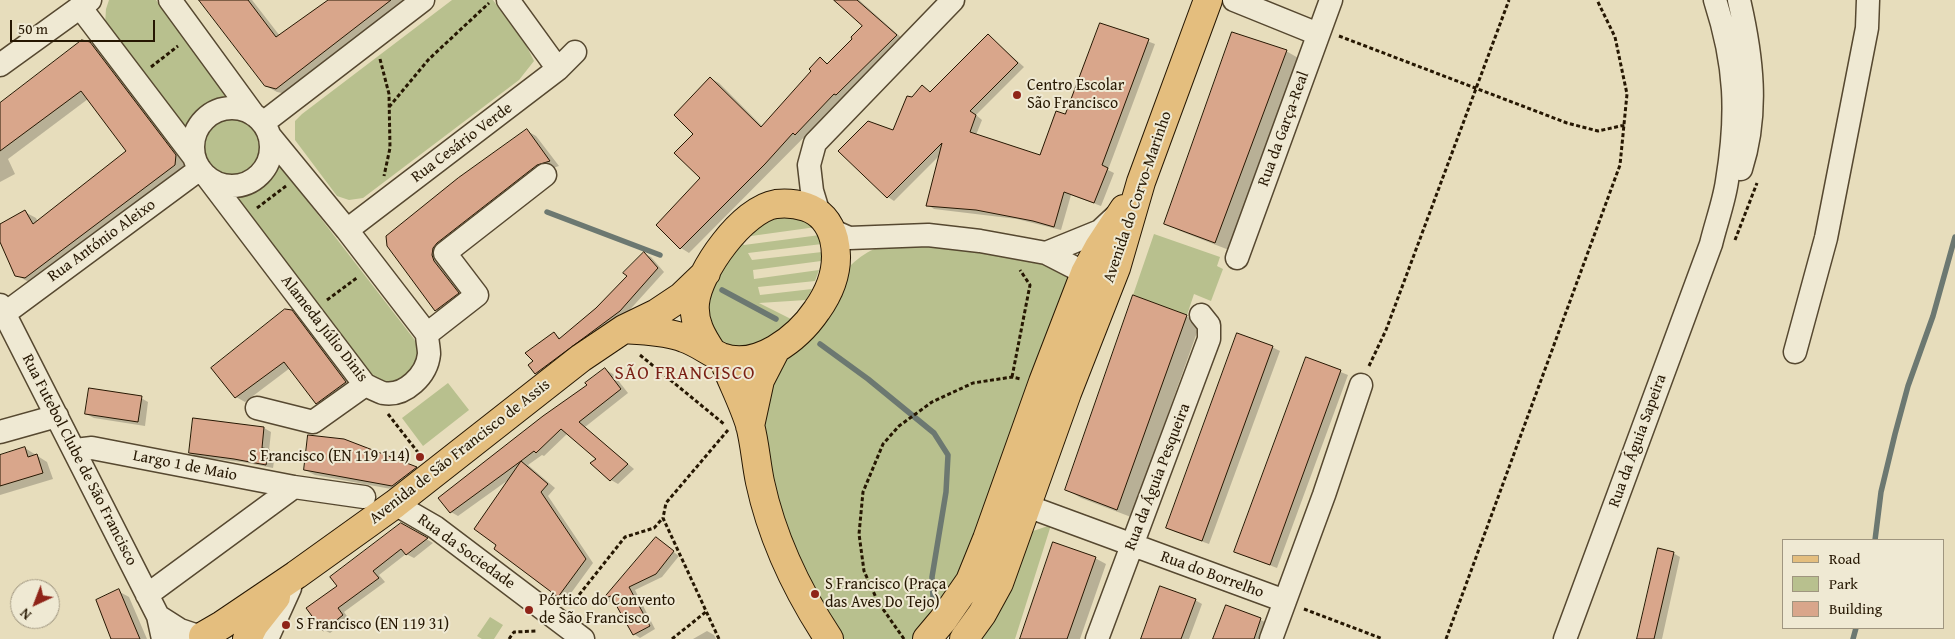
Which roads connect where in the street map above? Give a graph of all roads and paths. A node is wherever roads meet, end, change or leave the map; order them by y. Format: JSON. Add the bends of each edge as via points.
{"nodes":[{"id":1,"x":170,"y":0,"type":"edge"},
{"id":2,"x":423,"y":0,"type":"edge"},
{"id":3,"x":492,"y":0,"type":"edge"},
{"id":4,"x":508,"y":0,"type":"edge"},
{"id":5,"x":953,"y":0,"type":"edge"},
{"id":6,"x":1208,"y":0,"type":"edge"},
{"id":7,"x":1234,"y":0,"type":"edge"},
{"id":8,"x":1331,"y":0,"type":"edge"},
{"id":9,"x":1509,"y":0,"type":"edge"},
{"id":10,"x":1597,"y":0,"type":"edge"},
{"id":11,"x":1715,"y":0,"type":"edge"},
{"id":12,"x":1734,"y":0,"type":"edge"},
{"id":13,"x":1740,"y":0,"type":"edge"},
{"id":14,"x":1868,"y":0,"type":"edge"},
{"id":15,"x":85,"y":4,"type":"edge"},
{"id":16,"x":1725,"y":30,"type":"junction"},
{"id":17,"x":195,"y":34,"type":"junction"},
{"id":18,"x":1318,"y":34,"type":"junction"},
{"id":19,"x":575,"y":52,"type":"dead end"},
{"id":20,"x":379,"y":55,"type":"dead end"},
{"id":21,"x":0,"y":65,"type":"edge"},
{"id":22,"x":558,"y":69,"type":"junction"},
{"id":23,"x":135,"y":79,"type":"junction"},
{"id":24,"x":1475,"y":88,"type":"junction"},
{"id":25,"x":389,"y":108,"type":"junction"},
{"id":26,"x":262,"y":124,"type":"junction"},
{"id":27,"x":1625,"y":125,"type":"junction"},
{"id":28,"x":201,"y":168,"type":"junction"},
{"id":29,"x":301,"y":174,"type":"junction"},
{"id":30,"x":545,"y":175,"type":"dead end"},
{"id":31,"x":1141,"y":182,"type":"junction"},
{"id":32,"x":382,"y":184,"type":"dead end"},
{"id":33,"x":1126,"y":206,"type":"junction"},
{"id":34,"x":240,"y":220,"type":"junction"},
{"id":35,"x":825,"y":222,"type":"junction"},
{"id":36,"x":347,"y":230,"type":"junction"},
{"id":37,"x":1711,"y":244,"type":"junction"},
{"id":38,"x":1016,"y":248,"type":"junction"},
{"id":39,"x":1046,"y":253,"type":"junction"},
{"id":40,"x":1237,"y":258,"type":"dead end"},
{"id":41,"x":374,"y":265,"type":"junction"},
{"id":42,"x":706,"y":273,"type":"junction"},
{"id":43,"x":1085,"y":273,"type":"junction"},
{"id":44,"x":1102,"y":303,"type":"junction"},
{"id":45,"x":2,"y":309,"type":"edge"},
{"id":46,"x":310,"y":313,"type":"junction"},
{"id":47,"x":1201,"y":315,"type":"dead end"},
{"id":48,"x":624,"y":329,"type":"junction"},
{"id":49,"x":427,"y":334,"type":"junction"},
{"id":50,"x":776,"y":349,"type":"junction"},
{"id":51,"x":1795,"y":352,"type":"dead end"},
{"id":52,"x":717,"y":355,"type":"junction"},
{"id":53,"x":1012,"y":377,"type":"junction"},
{"id":54,"x":1043,"y":382,"type":"junction"},
{"id":55,"x":1361,"y":386,"type":"joint"},
{"id":56,"x":374,"y":389,"type":"junction"},
{"id":57,"x":257,"y":408,"type":"dead end"},
{"id":58,"x":57,"y":416,"type":"junction"},
{"id":59,"x":1030,"y":423,"type":"junction"},
{"id":60,"x":739,"y":427,"type":"junction"},
{"id":61,"x":0,"y":432,"type":"edge"},
{"id":62,"x":75,"y":450,"type":"junction"},
{"id":63,"x":434,"y":474,"type":"junction"},
{"id":64,"x":294,"y":486,"type":"junction"},
{"id":65,"x":364,"y":497,"type":"dead end"},
{"id":66,"x":395,"y":504,"type":"junction"},
{"id":67,"x":1027,"y":506,"type":"junction"},
{"id":68,"x":663,"y":518,"type":"junction"},
{"id":69,"x":994,"y":521,"type":"junction"},
{"id":70,"x":1132,"y":545,"type":"junction"},
{"id":71,"x":296,"y":575,"type":"junction"},
{"id":72,"x":147,"y":594,"type":"junction"},
{"id":73,"x":1285,"y":601,"type":"junction"},
{"id":74,"x":707,"y":611,"type":"junction"},
{"id":75,"x":158,"y":616,"type":"junction"},
{"id":76,"x":554,"y":618,"type":"junction"},
{"id":77,"x":202,"y":638,"type":"edge"},
{"id":78,"x":163,"y":639,"type":"edge"},
{"id":79,"x":247,"y":639,"type":"edge"},
{"id":80,"x":267,"y":639,"type":"edge"},
{"id":81,"x":509,"y":639,"type":"edge"},
{"id":82,"x":583,"y":639,"type":"edge"},
{"id":83,"x":672,"y":639,"type":"edge"},
{"id":84,"x":719,"y":639,"type":"edge"},
{"id":85,"x":829,"y":639,"type":"edge"},
{"id":86,"x":904,"y":639,"type":"edge"},
{"id":87,"x":926,"y":639,"type":"edge"},
{"id":88,"x":964,"y":639,"type":"edge"},
{"id":89,"x":1097,"y":639,"type":"edge"},
{"id":90,"x":1271,"y":639,"type":"edge"},
{"id":91,"x":1383,"y":639,"type":"edge"},
{"id":92,"x":1446,"y":639,"type":"edge"},
{"id":93,"x":1565,"y":639,"type":"edge"}],
"edges":[{"from":1,"to":17,"type":"street"},
{"from":2,"to":26,"type":"street"},
{"from":3,"to":25,"type":"path","via":[[429,59]]},
{"from":4,"to":22,"type":"street"},
{"from":5,"to":35,"type":"street","via":[[815,142],[809,165],[812,191]]},
{"from":6,"to":31,"type":"main road","name":"Avenida do Corvo-Marinho"},
{"from":7,"to":18,"type":"street"},
{"from":8,"to":18,"type":"street","name":"Rua da Garça-Real"},
{"from":9,"to":24,"type":"path"},
{"from":10,"to":27,"type":"path","via":[[1615,37],[1623,67],[1627,94]]},
{"from":11,"to":16,"type":"street","name":"Rua da Águia Sapeira"},
{"from":12,"to":16,"type":"street"},
{"from":13,"to":37,"type":"street","name":"Rua da Águia Sapeira","via":[[1753,80],[1753,112],[1739,177],[1724,221]]},
{"from":14,"to":51,"type":"street","via":[[1867,28],[1826,238]]},
{"from":15,"to":21,"type":"street"},
{"from":15,"to":23,"type":"street","name":"Alameda Júlio Dinis"},
{"from":16,"to":37,"type":"street","name":"Rua da Águia Sapeira","via":[[1735,102],[1733,138],[1727,182]]},
{"from":17,"to":23,"type":"path"},
{"from":17,"to":26,"type":"street"},
{"from":18,"to":24,"type":"path","via":[[1342,37]]},
{"from":18,"to":40,"type":"street","name":"Rua da Garça-Real"},
{"from":19,"to":22,"type":"street","name":"Rua Cesário Verde"},
{"from":20,"to":25,"type":"path","via":[[389,94]]},
{"from":22,"to":36,"type":"street","name":"Rua Cesário Verde"},
{"from":23,"to":28,"type":"street","name":"Alameda Júlio Dinis"},
{"from":24,"to":27,"type":"path","via":[[1567,123],[1598,131]]},
{"from":24,"to":55,"type":"path","via":[[1386,330]]},
{"from":25,"to":32,"type":"path","via":[[390,148]]},
{"from":26,"to":28,"type":"street","via":[[241,109],[227,108],[215,112],[196,131],[193,144]]},
{"from":26,"to":28,"type":"street","via":[[271,147],[264,170],[255,179],[232,186],[219,184]]},
{"from":26,"to":29,"type":"street"},
{"from":27,"to":92,"type":"path","via":[[1620,165]]},
{"from":28,"to":34,"type":"street","name":"Alameda Júlio Dinis"},
{"from":28,"to":45,"type":"street","name":"Rua António Aleixo"},
{"from":29,"to":34,"type":"path"},
{"from":29,"to":36,"type":"street"},
{"from":30,"to":49,"type":"street","via":[[445,252],[478,295]]},
{"from":31,"to":33,"type":"main road","name":"Avenida do Corvo-Marinho"},
{"from":31,"to":44,"type":"main road","name":"Avenida do Corvo-Marinho","via":[[1116,268]]},
{"from":33,"to":39,"type":"street","via":[[1100,231]]},
{"from":33,"to":43,"type":"main road","name":"Avenida do Corvo-Marinho"},
{"from":34,"to":46,"type":"street","name":"Alameda Júlio Dinis"},
{"from":35,"to":38,"type":"street","via":[[848,238],[928,234]]},
{"from":35,"to":42,"type":"main road","name":"Avenida de São Francisco de Assis","via":[[814,209],[798,204],[774,204],[750,217],[728,237]]},
{"from":35,"to":50,"type":"main road","via":[[838,257],[834,278],[814,316]]},
{"from":36,"to":41,"type":"street"},
{"from":37,"to":93,"type":"street","name":"Rua da Águia Sapeira"},
{"from":38,"to":39,"type":"street"},
{"from":38,"to":53,"type":"path","via":[[1013,261],[1030,285]]},
{"from":39,"to":43,"type":"street"},
{"from":41,"to":46,"type":"path"},
{"from":41,"to":49,"type":"street"},
{"from":42,"to":48,"type":"main road","name":"Avenida de São Francisco de Assis","via":[[681,297]]},
{"from":42,"to":52,"type":"main road","name":"Avenida de São Francisco de Assis","via":[[695,302],[696,320],[700,335]]},
{"from":43,"to":44,"type":"street","via":[[1094,280]]},
{"from":43,"to":54,"type":"main road","name":"Avenida do Corvo-Marinho"},
{"from":44,"to":67,"type":"main road","name":"Avenida do Corvo-Marinho"},
{"from":45,"to":58,"type":"street","name":"Rua Futebol Clube de São Francisco"},
{"from":46,"to":56,"type":"street","name":"Alameda Júlio Dinis"},
{"from":47,"to":70,"type":"street","name":"Rua da Águia Pesqueira","via":[[1209,325],[1209,339]]},
{"from":48,"to":52,"type":"main road","via":[[662,332],[684,338]]},
{"from":48,"to":60,"type":"path","via":[[632,348]]},
{"from":48,"to":63,"type":"main road","name":"Avenida de São Francisco de Assis","via":[[581,358]]},
{"from":49,"to":56,"type":"street","name":"Alameda Júlio Dinis","via":[[429,354],[424,372],[414,384],[400,391]]},
{"from":50,"to":52,"type":"main road","via":[[755,358],[738,360]]},
{"from":50,"to":60,"type":"main road"},
{"from":52,"to":60,"type":"main road","name":"Avenida de São Francisco de Assis"},
{"from":53,"to":54,"type":"path"},
{"from":53,"to":86,"type":"path","via":[[973,383],[932,402],[902,423],[883,444],[863,492],[859,534],[864,571],[878,602]]},
{"from":54,"to":59,"type":"main road","name":"Avenida do Corvo-Marinho"},
{"from":55,"to":73,"type":"street"},
{"from":56,"to":57,"type":"street","via":[[313,422]]},
{"from":56,"to":63,"type":"path","via":[[384,408]]},
{"from":58,"to":61,"type":"street"},
{"from":58,"to":62,"type":"street","name":"Rua Futebol Clube de São Francisco"},
{"from":59,"to":67,"type":"street","via":[[1020,476]]},
{"from":59,"to":69,"type":"main road","name":"Avenida do Corvo-Marinho"},
{"from":60,"to":68,"type":"path","via":[[666,503]]},
{"from":60,"to":85,"type":"main road","via":[[791,573]]},
{"from":62,"to":64,"type":"street","name":"Largo 1 de Maio","via":[[92,448]]},
{"from":62,"to":72,"type":"street","name":"Rua Futebol Clube de São Francisco"},
{"from":63,"to":66,"type":"main road","name":"Avenida de São Francisco de Assis"},
{"from":64,"to":65,"type":"street","name":"Largo 1 de Maio"},
{"from":64,"to":72,"type":"street"},
{"from":66,"to":71,"type":"main road","name":"Avenida de São Francisco de Assis"},
{"from":66,"to":76,"type":"street","name":"Rua da Sociedade","via":[[435,526]]},
{"from":67,"to":69,"type":"street"},
{"from":67,"to":70,"type":"street","name":"Rua do Borrelho"},
{"from":67,"to":88,"type":"main road","name":"Avenida do Corvo-Marinho","via":[[999,583]]},
{"from":68,"to":74,"type":"path"},
{"from":68,"to":76,"type":"path","via":[[654,528],[625,537],[570,606]]},
{"from":69,"to":87,"type":"main road","name":"Avenida do Corvo-Marinho","via":[[970,581],[944,620]]},
{"from":70,"to":73,"type":"street","name":"Rua do Borrelho"},
{"from":70,"to":89,"type":"street","name":"Rua da Águia Pesqueira"},
{"from":71,"to":77,"type":"main road","name":"Avenida de São Francisco de Assis"},
{"from":71,"to":79,"type":"main road","name":"Avenida de São Francisco de Assis","via":[[264,610]]},
{"from":71,"to":80,"type":"street"},
{"from":72,"to":75,"type":"street","name":"Rua Futebol Clube de São Francisco"},
{"from":73,"to":90,"type":"street"},
{"from":73,"to":91,"type":"path"},
{"from":74,"to":83,"type":"path"},
{"from":74,"to":84,"type":"path"},
{"from":75,"to":77,"type":"street","via":[[180,630]]},
{"from":75,"to":78,"type":"street","name":"Rua Futebol Clube de São Francisco"},
{"from":76,"to":81,"type":"path","via":[[542,631],[514,632]]},
{"from":76,"to":82,"type":"street","name":"Rua da Sociedade"}]}
